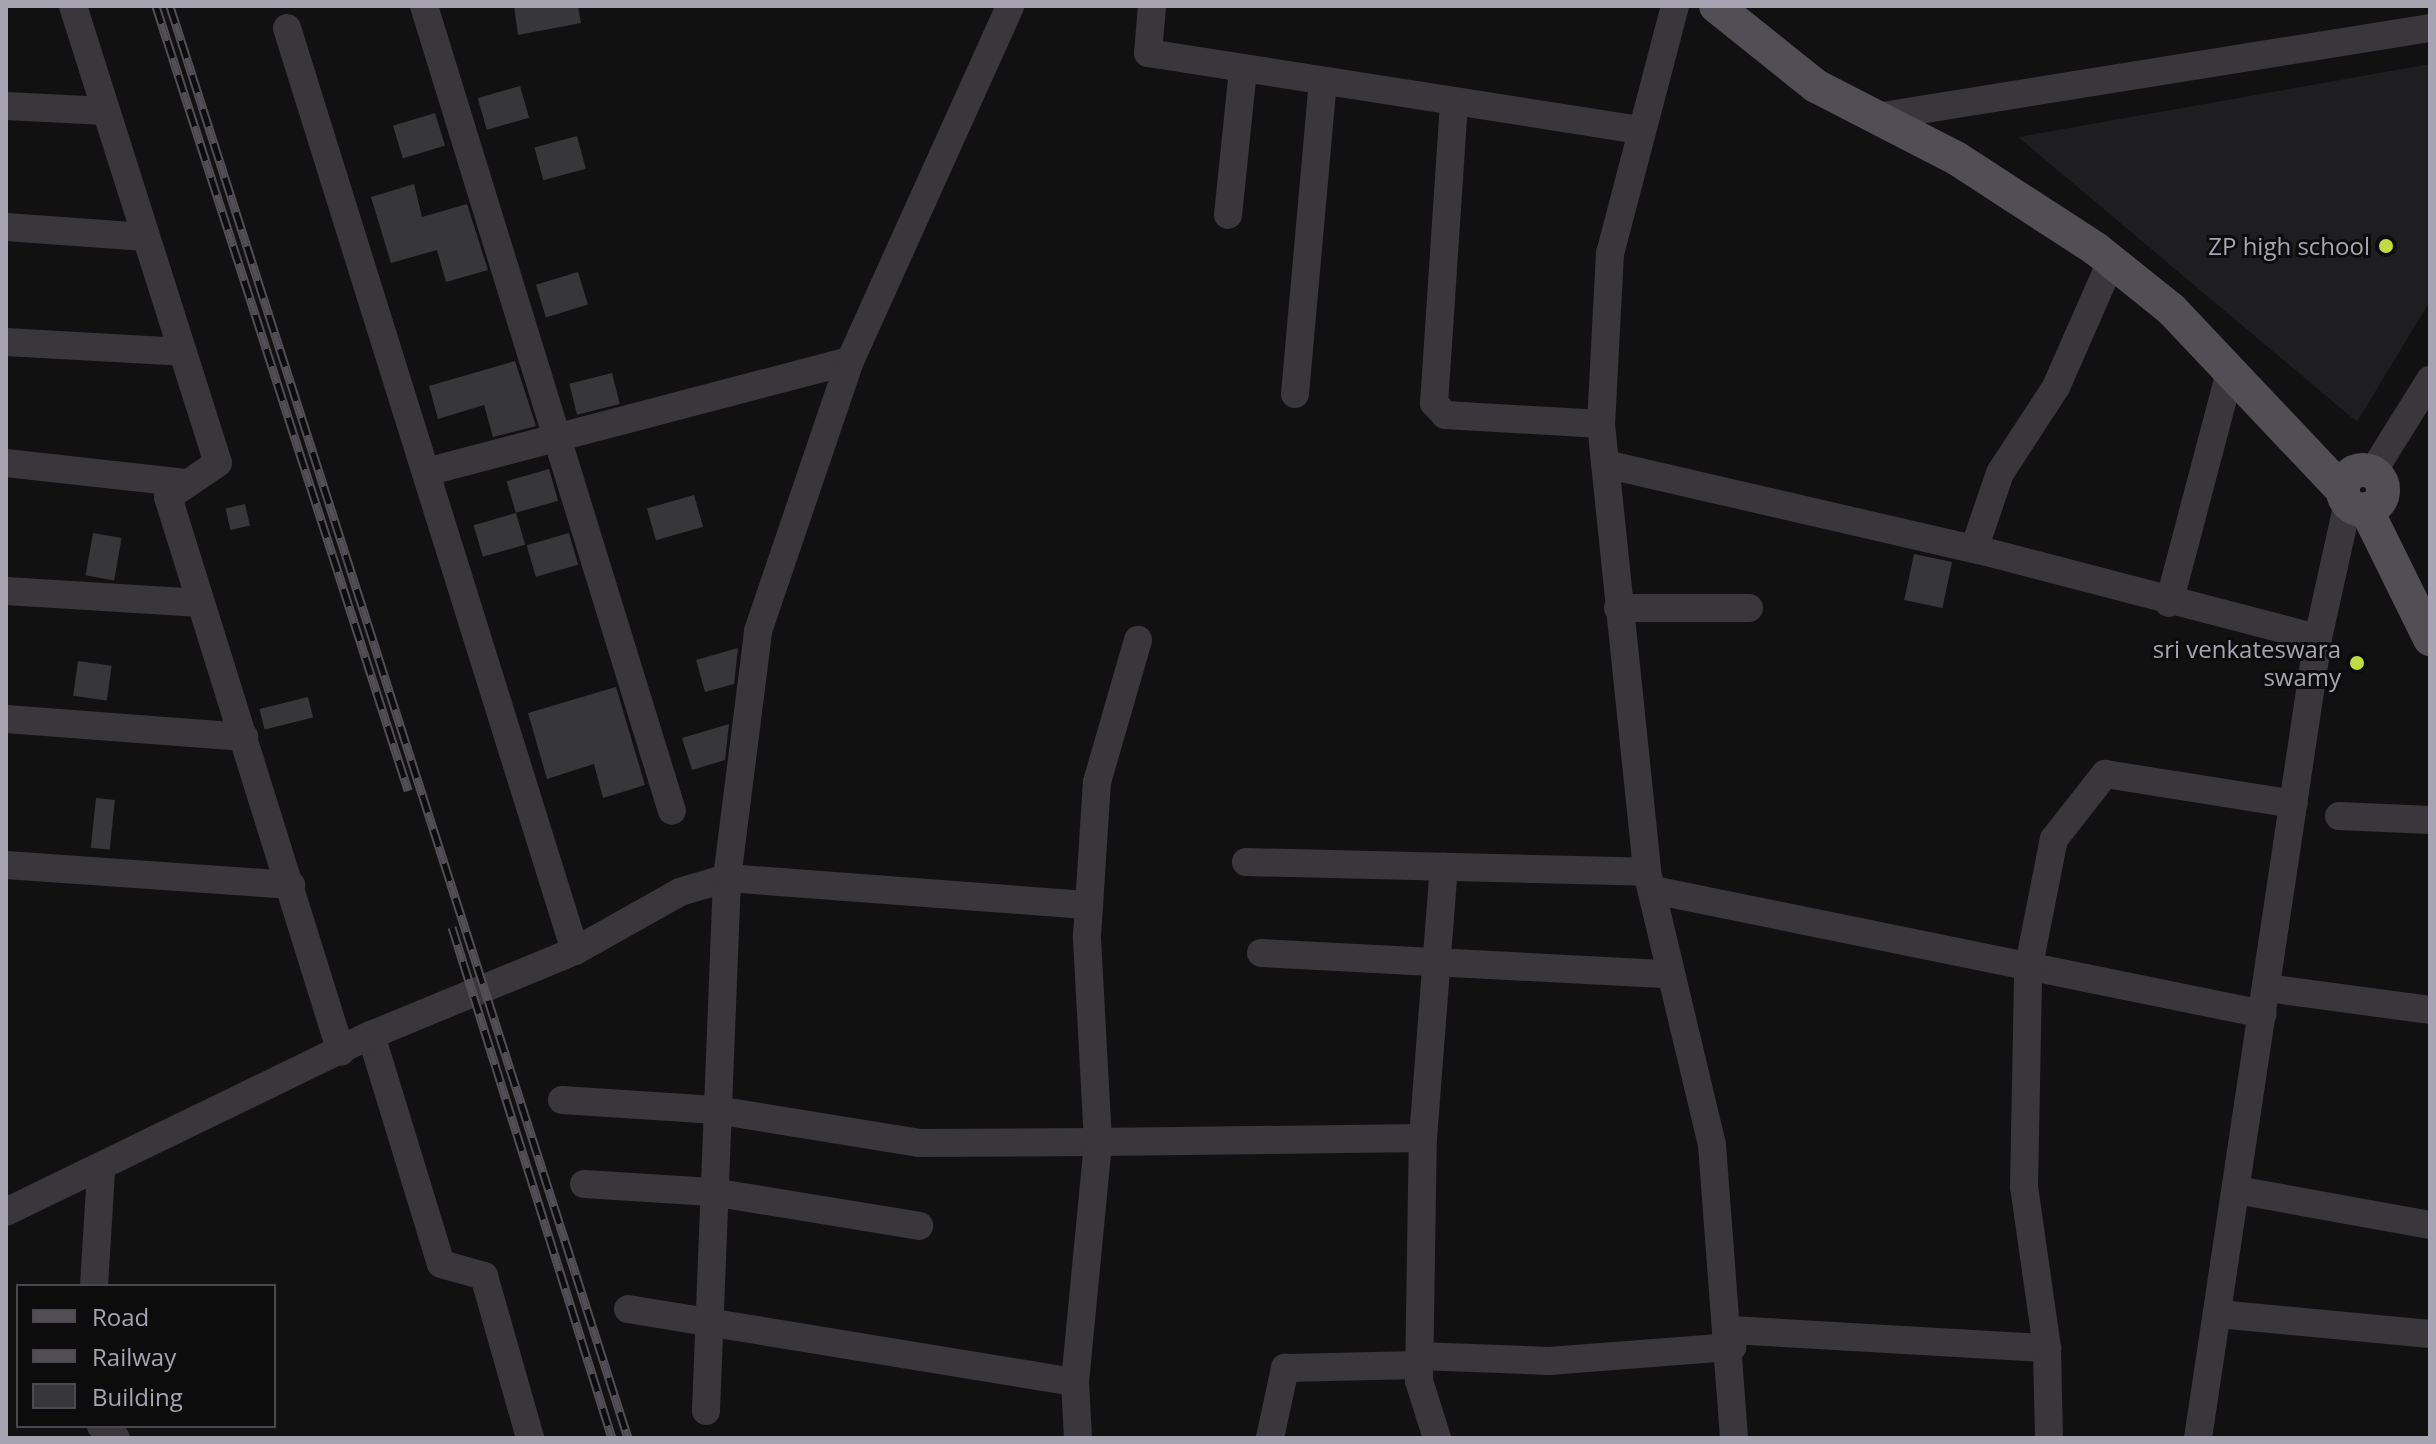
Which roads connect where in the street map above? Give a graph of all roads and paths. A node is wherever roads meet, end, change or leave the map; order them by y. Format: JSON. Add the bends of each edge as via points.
{"nodes":[{"id":1,"x":73,"y":6,"type":"edge"},
{"id":2,"x":424,"y":6,"type":"edge"},
{"id":3,"x":1010,"y":6,"type":"edge"},
{"id":4,"x":1152,"y":6,"type":"edge"},
{"id":5,"x":1675,"y":6,"type":"edge"},
{"id":6,"x":1716,"y":6,"type":"edge"},
{"id":7,"x":287,"y":28,"type":"dead end"},
{"id":8,"x":2430,"y":28,"type":"edge"},
{"id":9,"x":1243,"y":69,"type":"junction"},
{"id":10,"x":1323,"y":82,"type":"junction"},
{"id":11,"x":1454,"y":103,"type":"junction"},
{"id":12,"x":6,"y":106,"type":"edge"},
{"id":13,"x":106,"y":111,"type":"junction"},
{"id":14,"x":1876,"y":117,"type":"junction"},
{"id":15,"x":1637,"y":130,"type":"junction"},
{"id":16,"x":1228,"y":215,"type":"dead end"},
{"id":17,"x":6,"y":227,"type":"edge"},
{"id":18,"x":146,"y":237,"type":"junction"},
{"id":19,"x":2111,"y":262,"type":"junction"},
{"id":20,"x":6,"y":342,"type":"edge"},
{"id":21,"x":183,"y":352,"type":"junction"},
{"id":22,"x":850,"y":361,"type":"junction"},
{"id":23,"x":2231,"y":369,"type":"junction"},
{"id":24,"x":2430,"y":380,"type":"edge"},
{"id":25,"x":1295,"y":394,"type":"dead end"},
{"id":26,"x":1601,"y":424,"type":"junction"},
{"id":27,"x":556,"y":435,"type":"junction"},
{"id":28,"x":6,"y":463,"type":"edge"},
{"id":29,"x":1605,"y":464,"type":"junction"},
{"id":30,"x":426,"y":472,"type":"junction"},
{"id":31,"x":188,"y":483,"type":"junction"},
{"id":32,"x":2362,"y":495,"type":"junction"},
{"id":33,"x":1974,"y":549,"type":"junction"},
{"id":34,"x":6,"y":591,"type":"edge"},
{"id":35,"x":2430,"y":597,"type":"edge"},
{"id":36,"x":201,"y":603,"type":"junction"},
{"id":37,"x":2169,"y":603,"type":"junction"},
{"id":38,"x":1618,"y":608,"type":"junction"},
{"id":39,"x":1749,"y":608,"type":"dead end"},
{"id":40,"x":2318,"y":638,"type":"junction"},
{"id":41,"x":2430,"y":639,"type":"edge"},
{"id":42,"x":1138,"y":640,"type":"dead end"},
{"id":43,"x":6,"y":719,"type":"edge"},
{"id":44,"x":244,"y":737,"type":"junction"},
{"id":45,"x":2294,"y":804,"type":"junction"},
{"id":46,"x":672,"y":811,"type":"dead end"},
{"id":47,"x":2339,"y":816,"type":"dead end"},
{"id":48,"x":2430,"y":820,"type":"edge"},
{"id":49,"x":1246,"y":862,"type":"dead end"},
{"id":50,"x":6,"y":865,"type":"edge"},
{"id":51,"x":1444,"y":867,"type":"junction"},
{"id":52,"x":727,"y":878,"type":"junction"},
{"id":53,"x":1650,"y":881,"type":"junction"},
{"id":54,"x":291,"y":885,"type":"junction"},
{"id":55,"x":1089,"y":905,"type":"junction"},
{"id":56,"x":575,"y":951,"type":"junction"},
{"id":57,"x":1261,"y":953,"type":"dead end"},
{"id":58,"x":1439,"y":964,"type":"junction"},
{"id":59,"x":2028,"y":970,"type":"junction"},
{"id":60,"x":1667,"y":974,"type":"junction"},
{"id":61,"x":2265,"y":1001,"type":"junction"},
{"id":62,"x":2430,"y":1010,"type":"edge"},
{"id":63,"x":371,"y":1035,"type":"junction"},
{"id":64,"x":341,"y":1052,"type":"junction"},
{"id":65,"x":562,"y":1100,"type":"dead end"},
{"id":66,"x":716,"y":1110,"type":"junction"},
{"id":67,"x":1423,"y":1138,"type":"junction"},
{"id":68,"x":1098,"y":1142,"type":"junction"},
{"id":69,"x":101,"y":1170,"type":"junction"},
{"id":70,"x":584,"y":1184,"type":"dead end"},
{"id":71,"x":2237,"y":1190,"type":"junction"},
{"id":72,"x":712,"y":1192,"type":"junction"},
{"id":73,"x":6,"y":1212,"type":"edge"},
{"id":74,"x":2430,"y":1225,"type":"edge"},
{"id":75,"x":919,"y":1226,"type":"dead end"},
{"id":76,"x":94,"y":1284,"type":"edge"},
{"id":77,"x":628,"y":1309,"type":"dead end"},
{"id":78,"x":2218,"y":1314,"type":"junction"},
{"id":79,"x":708,"y":1317,"type":"junction"},
{"id":80,"x":2430,"y":1334,"type":"edge"},
{"id":81,"x":1732,"y":1338,"type":"junction"},
{"id":82,"x":2047,"y":1348,"type":"junction"},
{"id":83,"x":1419,"y":1360,"type":"junction"},
{"id":84,"x":1075,"y":1382,"type":"junction"},
{"id":85,"x":706,"y":1411,"type":"dead end"},
{"id":86,"x":530,"y":1438,"type":"edge"},
{"id":87,"x":1078,"y":1438,"type":"edge"},
{"id":88,"x":1270,"y":1438,"type":"edge"},
{"id":89,"x":1437,"y":1438,"type":"edge"},
{"id":90,"x":1734,"y":1438,"type":"edge"},
{"id":91,"x":2049,"y":1438,"type":"edge"},
{"id":92,"x":2198,"y":1438,"type":"edge"}],
"edges":[{"from":1,"to":13,"type":"street"},
{"from":2,"to":27,"type":"street"},
{"from":3,"to":22,"type":"street"},
{"from":4,"to":9,"type":"street","via":[[1148,53]]},
{"from":5,"to":15,"type":"street"},
{"from":6,"to":14,"type":"main road","via":[[1816,86]]},
{"from":7,"to":30,"type":"street"},
{"from":8,"to":14,"type":"street"},
{"from":9,"to":10,"type":"street"},
{"from":9,"to":16,"type":"street"},
{"from":10,"to":11,"type":"street"},
{"from":10,"to":25,"type":"street"},
{"from":11,"to":15,"type":"street"},
{"from":11,"to":26,"type":"street","via":[[1434,403],[1445,415]]},
{"from":12,"to":13,"type":"street"},
{"from":13,"to":18,"type":"street"},
{"from":14,"to":19,"type":"main road","via":[[1956,158]]},
{"from":15,"to":26,"type":"street","via":[[1610,253]]},
{"from":17,"to":18,"type":"street"},
{"from":18,"to":21,"type":"street"},
{"from":19,"to":23,"type":"main road"},
{"from":19,"to":33,"type":"street","via":[[2075,352],[1995,484]]},
{"from":20,"to":21,"type":"street"},
{"from":21,"to":31,"type":"street","via":[[218,463]]},
{"from":22,"to":27,"type":"street"},
{"from":22,"to":52,"type":"street","via":[[758,631]]},
{"from":23,"to":32,"type":"main road"},
{"from":23,"to":37,"type":"street"},
{"from":24,"to":32,"type":"street"},
{"from":26,"to":29,"type":"street"},
{"from":27,"to":30,"type":"street"},
{"from":27,"to":46,"type":"street"},
{"from":28,"to":31,"type":"street"},
{"from":29,"to":33,"type":"street"},
{"from":29,"to":38,"type":"street"},
{"from":30,"to":56,"type":"street"},
{"from":31,"to":36,"type":"street","via":[[168,497]]},
{"from":32,"to":35,"type":"main road"},
{"from":32,"to":40,"type":"street"},
{"from":32,"to":41,"type":"main road"},
{"from":33,"to":37,"type":"street"},
{"from":34,"to":36,"type":"street"},
{"from":36,"to":44,"type":"street"},
{"from":37,"to":40,"type":"street"},
{"from":38,"to":39,"type":"street"},
{"from":38,"to":53,"type":"street"},
{"from":40,"to":45,"type":"street"},
{"from":42,"to":55,"type":"street","via":[[1097,782]]},
{"from":43,"to":44,"type":"street"},
{"from":44,"to":54,"type":"street"},
{"from":45,"to":59,"type":"street","via":[[2105,774],[2054,839]]},
{"from":45,"to":61,"type":"street"},
{"from":47,"to":48,"type":"street"},
{"from":49,"to":51,"type":"street"},
{"from":50,"to":54,"type":"street"},
{"from":51,"to":53,"type":"street"},
{"from":51,"to":58,"type":"street"},
{"from":52,"to":55,"type":"street"},
{"from":52,"to":56,"type":"street","via":[[680,892]]},
{"from":52,"to":66,"type":"street"},
{"from":53,"to":59,"type":"street"},
{"from":53,"to":60,"type":"street"},
{"from":54,"to":64,"type":"street"},
{"from":55,"to":68,"type":"street"},
{"from":56,"to":63,"type":"street"},
{"from":57,"to":58,"type":"street"},
{"from":58,"to":60,"type":"street"},
{"from":58,"to":67,"type":"street"},
{"from":59,"to":61,"type":"street"},
{"from":59,"to":82,"type":"street","via":[[2024,1187]]},
{"from":60,"to":81,"type":"street","via":[[1712,1145]]},
{"from":61,"to":62,"type":"street"},
{"from":61,"to":71,"type":"street"},
{"from":63,"to":64,"type":"street"},
{"from":63,"to":86,"type":"street","via":[[441,1264],[484,1276]]},
{"from":64,"to":69,"type":"street"},
{"from":65,"to":66,"type":"street"},
{"from":66,"to":68,"type":"street","via":[[920,1143]]},
{"from":66,"to":72,"type":"street"},
{"from":67,"to":68,"type":"street"},
{"from":67,"to":83,"type":"street"},
{"from":68,"to":84,"type":"street"},
{"from":69,"to":73,"type":"street"},
{"from":69,"to":76,"type":"street"},
{"from":70,"to":72,"type":"street"},
{"from":71,"to":74,"type":"street"},
{"from":71,"to":78,"type":"street"},
{"from":72,"to":75,"type":"street"},
{"from":72,"to":79,"type":"street"},
{"from":77,"to":79,"type":"street"},
{"from":78,"to":80,"type":"street"},
{"from":78,"to":92,"type":"street"},
{"from":79,"to":84,"type":"street"},
{"from":79,"to":85,"type":"street"},
{"from":81,"to":82,"type":"street"},
{"from":81,"to":83,"type":"street","via":[[1549,1361]]},
{"from":81,"to":90,"type":"street"},
{"from":82,"to":91,"type":"street"},
{"from":83,"to":88,"type":"street","via":[[1285,1368]]},
{"from":83,"to":89,"type":"street"},
{"from":84,"to":87,"type":"street"}]}
